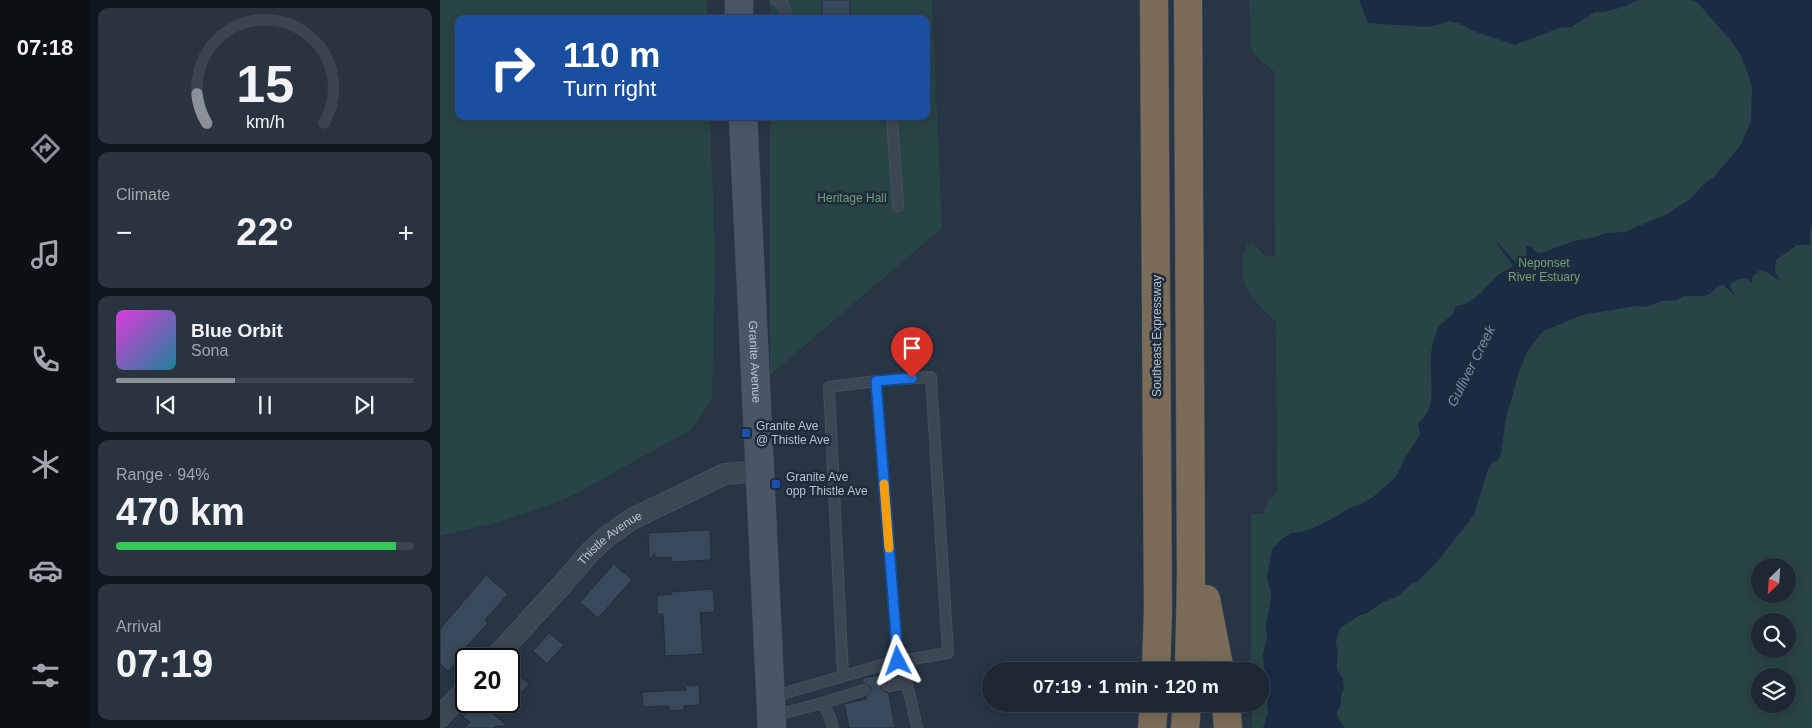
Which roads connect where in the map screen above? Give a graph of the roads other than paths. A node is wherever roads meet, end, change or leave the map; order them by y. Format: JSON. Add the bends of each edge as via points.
{"nodes":[{"id":1,"x":739,"y":0,"type":"edge"},
{"id":2,"x":776,"y":0,"type":"edge"},
{"id":3,"x":1154,"y":0,"type":"edge"},
{"id":4,"x":1168,"y":0,"type":"edge"},
{"id":5,"x":1188,"y":0,"type":"edge"},
{"id":6,"x":1204,"y":0,"type":"edge"},
{"id":7,"x":739,"y":15,"type":"edge"},
{"id":8,"x":786,"y":15,"type":"edge"},
{"id":9,"x":743,"y":120,"type":"edge"},
{"id":10,"x":892,"y":120,"type":"edge"},
{"id":11,"x":898,"y":206,"type":"dead end"},
{"id":12,"x":876,"y":381,"type":"junction"},
{"id":13,"x":760,"y":471,"type":"junction"},
{"id":14,"x":1206,"y":599,"type":"junction"},
{"id":15,"x":504,"y":648,"type":"edge"},
{"id":16,"x":898,"y":661,"type":"junction"},
{"id":17,"x":1156,"y":662,"type":"edge"},
{"id":18,"x":1170,"y":662,"type":"edge"},
{"id":19,"x":1189,"y":662,"type":"edge"},
{"id":20,"x":1205,"y":662,"type":"edge"},
{"id":21,"x":1218,"y":662,"type":"edge"},
{"id":22,"x":843,"y":676,"type":"junction"},
{"id":23,"x":907,"y":683,"type":"junction"},
{"id":24,"x":888,"y":686,"type":"dead end"},
{"id":25,"x":864,"y":690,"type":"dead end"},
{"id":26,"x":455,"y":701,"type":"edge"},
{"id":27,"x":823,"y":703,"type":"junction"},
{"id":28,"x":1153,"y":712,"type":"edge"},
{"id":29,"x":1167,"y":712,"type":"edge"},
{"id":30,"x":1187,"y":712,"type":"edge"},
{"id":31,"x":1202,"y":712,"type":"edge"},
{"id":32,"x":1227,"y":712,"type":"edge"},
{"id":33,"x":771,"y":714,"type":"edge"},
{"id":34,"x":440,"y":717,"type":"edge"},
{"id":35,"x":833,"y":728,"type":"edge"},
{"id":36,"x":917,"y":728,"type":"edge"},
{"id":37,"x":1152,"y":728,"type":"edge"},
{"id":38,"x":1166,"y":728,"type":"edge"},
{"id":39,"x":1185,"y":728,"type":"edge"},
{"id":40,"x":1201,"y":728,"type":"edge"},
{"id":41,"x":1228,"y":728,"type":"edge"}],
"edges":[{"from":1,"to":7,"type":"main road"},
{"from":2,"to":8,"type":"lane","via":[[783,4]]},
{"from":3,"to":17,"type":"highway","name":"Southeast Expressway"},
{"from":4,"to":18,"type":"highway"},
{"from":5,"to":19,"type":"highway"},
{"from":6,"to":14,"type":"highway"},
{"from":9,"to":13,"type":"main road","name":"Granite Avenue"},
{"from":10,"to":11,"type":"lane"},
{"from":12,"to":16,"type":"lane"},
{"from":12,"to":16,"type":"lane","via":[[931,377],[948,653]]},
{"from":12,"to":22,"type":"lane","via":[[830,387]]},
{"from":13,"to":15,"type":"street","name":"Thistle Avenue","via":[[725,474],[632,519],[590,552]]},
{"from":13,"to":33,"type":"main road","name":"Granite Avenue"},
{"from":14,"to":20,"type":"highway"},
{"from":14,"to":21,"type":"highway"},
{"from":16,"to":22,"type":"lane"},
{"from":16,"to":23,"type":"lane"},
{"from":22,"to":33,"type":"lane"},
{"from":23,"to":24,"type":"lane"},
{"from":23,"to":36,"type":"lane"},
{"from":25,"to":27,"type":"lane"},
{"from":26,"to":34,"type":"street"},
{"from":27,"to":33,"type":"lane"},
{"from":27,"to":35,"type":"lane"},
{"from":28,"to":37,"type":"highway"},
{"from":29,"to":38,"type":"highway"},
{"from":30,"to":39,"type":"highway"},
{"from":31,"to":40,"type":"highway"},
{"from":32,"to":41,"type":"highway"}]}
